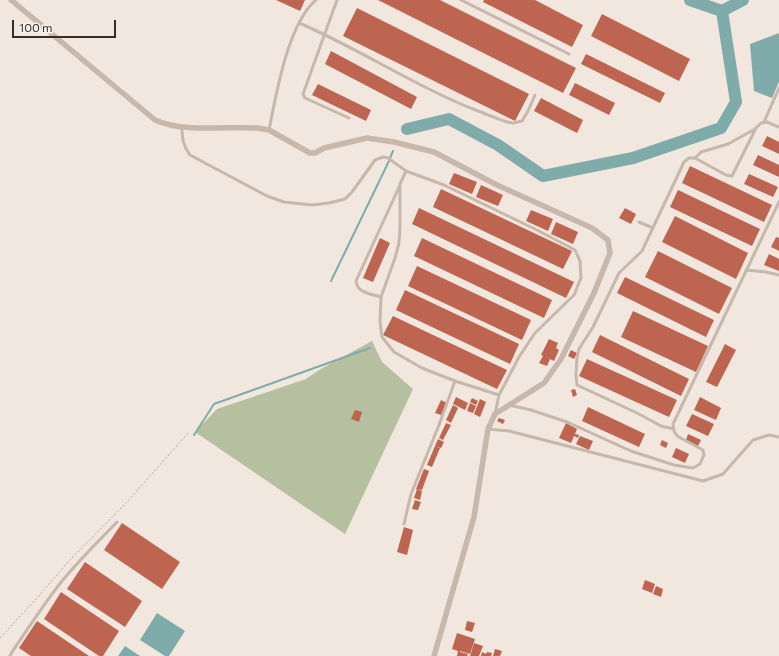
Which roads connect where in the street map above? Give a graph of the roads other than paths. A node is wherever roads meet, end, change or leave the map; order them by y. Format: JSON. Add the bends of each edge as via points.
{"nodes":[{"id":1,"x":11,"y":0,"type":"edge"},
{"id":2,"x":316,"y":0,"type":"edge"},
{"id":3,"x":337,"y":0,"type":"edge"},
{"id":4,"x":461,"y":0,"type":"edge"},
{"id":5,"x":472,"y":0,"type":"edge"},
{"id":6,"x":470,"y":4,"type":"junction"},
{"id":7,"x":299,"y":23,"type":"junction"},
{"id":8,"x":324,"y":34,"type":"junction"},
{"id":9,"x":569,"y":54,"type":"dead end"},
{"id":10,"x":779,"y":88,"type":"edge"},
{"id":11,"x":535,"y":95,"type":"dead end"},
{"id":12,"x":349,"y":118,"type":"dead end"},
{"id":13,"x":764,"y":122,"type":"junction"},
{"id":14,"x":182,"y":127,"type":"junction"},
{"id":15,"x":779,"y":127,"type":"edge"},
{"id":16,"x":756,"y":128,"type":"junction"},
{"id":17,"x":269,"y":130,"type":"junction"},
{"id":18,"x":695,"y":158,"type":"junction"},
{"id":19,"x":406,"y":171,"type":"junction"},
{"id":20,"x":400,"y":184,"type":"junction"},
{"id":21,"x":779,"y":202,"type":"edge"},
{"id":22,"x":639,"y":222,"type":"dead end"},
{"id":23,"x":653,"y":228,"type":"junction"},
{"id":24,"x":746,"y":270,"type":"junction"},
{"id":25,"x":779,"y":275,"type":"edge"},
{"id":26,"x":380,"y":297,"type":"junction"},
{"id":27,"x":455,"y":381,"type":"junction"},
{"id":28,"x":499,"y":395,"type":"junction"},
{"id":29,"x":509,"y":405,"type":"junction"},
{"id":30,"x":495,"y":414,"type":"junction"},
{"id":31,"x":488,"y":429,"type":"junction"},
{"id":32,"x":674,"y":429,"type":"junction"},
{"id":33,"x":779,"y":437,"type":"edge"},
{"id":34,"x":117,"y":522,"type":"dead end"},
{"id":35,"x":404,"y":524,"type":"dead end"},
{"id":36,"x":10,"y":656,"type":"edge"},
{"id":37,"x":434,"y":656,"type":"edge"}],
"edges":[{"from":1,"to":14,"type":"street","via":[[155,120]]},
{"from":2,"to":7,"type":"lane"},
{"from":3,"to":8,"type":"lane"},
{"from":4,"to":6,"type":"lane"},
{"from":5,"to":6,"type":"lane"},
{"from":6,"to":9,"type":"lane"},
{"from":7,"to":8,"type":"lane"},
{"from":7,"to":17,"type":"lane","via":[[287,52]]},
{"from":8,"to":11,"type":"lane","via":[[448,98],[513,123],[522,121]]},
{"from":8,"to":12,"type":"lane","via":[[303,94],[306,98]]},
{"from":10,"to":13,"type":"lane"},
{"from":13,"to":15,"type":"lane"},
{"from":13,"to":16,"type":"lane"},
{"from":14,"to":17,"type":"street","via":[[249,127]]},
{"from":14,"to":19,"type":"lane","via":[[183,143],[190,155],[267,196],[284,202],[312,205],[345,199],[375,160],[382,157],[388,158]]},
{"from":16,"to":18,"type":"lane","via":[[728,144],[701,152]]},
{"from":16,"to":18,"type":"lane","via":[[732,176]]},
{"from":17,"to":29,"type":"street","via":[[310,153],[367,138],[434,152],[497,185],[592,228],[608,240],[610,253],[594,293],[561,358],[544,383]]},
{"from":18,"to":23,"type":"lane","via":[[689,158],[684,162]]},
{"from":19,"to":20,"type":"lane"},
{"from":19,"to":28,"type":"lane","via":[[444,185],[537,230],[575,250],[580,261],[581,278],[574,295],[536,333],[519,357]]},
{"from":20,"to":26,"type":"lane","via":[[399,243]]},
{"from":20,"to":26,"type":"lane","via":[[356,281],[359,290]]},
{"from":21,"to":24,"type":"lane"},
{"from":22,"to":23,"type":"lane"},
{"from":23,"to":32,"type":"lane","via":[[642,251],[619,273],[579,349],[576,375],[577,384],[661,426]]},
{"from":24,"to":25,"type":"lane"},
{"from":24,"to":32,"type":"lane","via":[[673,424]]},
{"from":26,"to":27,"type":"lane","via":[[382,337],[394,352],[422,368]]},
{"from":27,"to":28,"type":"lane"},
{"from":27,"to":35,"type":"lane","via":[[411,494]]},
{"from":28,"to":30,"type":"lane"},
{"from":29,"to":30,"type":"street"},
{"from":29,"to":32,"type":"lane","via":[[568,422],[631,451],[674,465],[694,468],[700,464],[704,455],[702,450],[677,436]]},
{"from":30,"to":31,"type":"street"},
{"from":31,"to":33,"type":"lane","via":[[510,431],[703,481],[722,474],[753,440],[770,435]]},
{"from":31,"to":37,"type":"street","via":[[474,517]]},
{"from":34,"to":36,"type":"lane","via":[[59,586]]}]}
